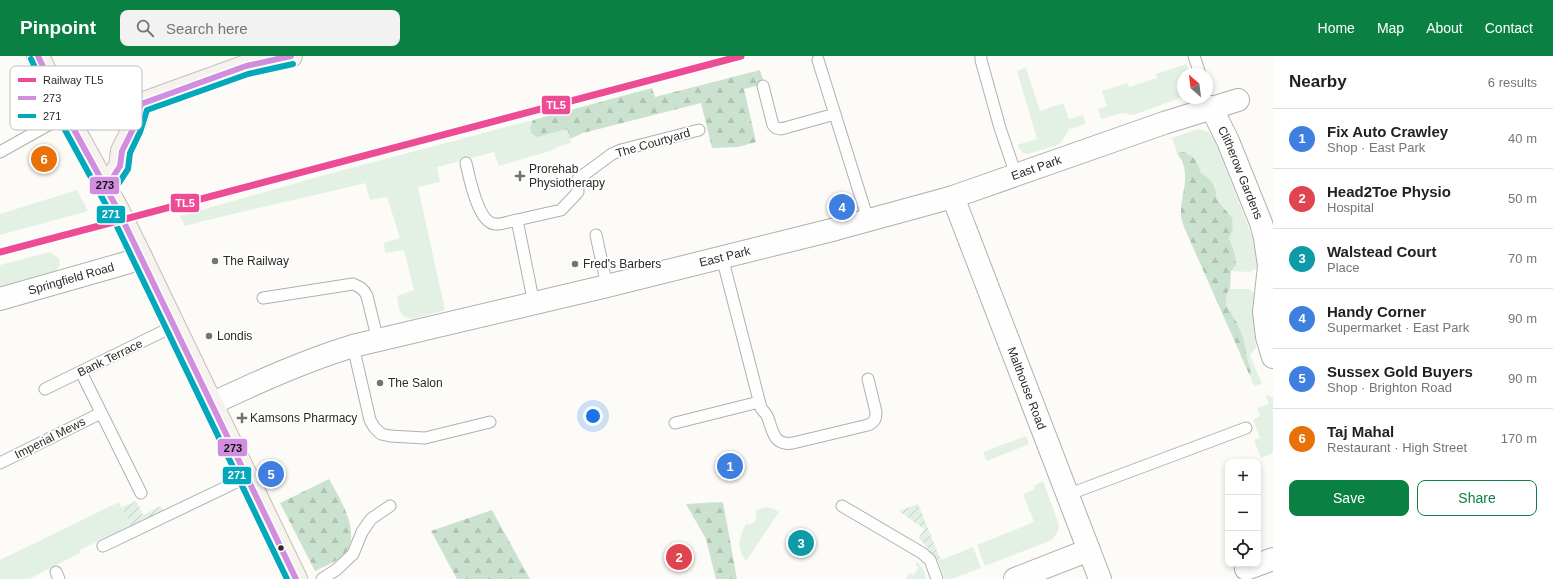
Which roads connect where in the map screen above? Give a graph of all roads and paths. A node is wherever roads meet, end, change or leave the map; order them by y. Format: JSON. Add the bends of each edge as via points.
{"nodes":[{"id":1,"x":38,"y":56,"type":"edge"},
{"id":2,"x":292,"y":56,"type":"edge"},
{"id":3,"x":981,"y":56,"type":"edge"},
{"id":4,"x":1194,"y":56,"type":"edge"},
{"id":5,"x":818,"y":60,"type":"dead end"},
{"id":6,"x":43,"y":66,"type":"edge"},
{"id":7,"x":1198,"y":68,"type":"edge"},
{"id":8,"x":763,"y":86,"type":"dead end"},
{"id":9,"x":1238,"y":100,"type":"dead end"},
{"id":10,"x":1213,"y":101,"type":"edge"},
{"id":11,"x":142,"y":104,"type":"edge"},
{"id":12,"x":1201,"y":104,"type":"edge"},
{"id":13,"x":1210,"y":104,"type":"edge"},
{"id":14,"x":835,"y":114,"type":"junction"},
{"id":15,"x":39,"y":130,"type":"edge"},
{"id":16,"x":74,"y":130,"type":"edge"},
{"id":17,"x":132,"y":130,"type":"edge"},
{"id":18,"x":698,"y":130,"type":"dead end"},
{"id":19,"x":0,"y":152,"type":"edge"},
{"id":20,"x":466,"y":163,"type":"dead end"},
{"id":21,"x":1016,"y":175,"type":"junction"},
{"id":22,"x":106,"y":188,"type":"junction"},
{"id":23,"x":952,"y":197,"type":"junction"},
{"id":24,"x":517,"y":220,"type":"junction"},
{"id":25,"x":868,"y":220,"type":"junction"},
{"id":26,"x":596,"y":235,"type":"dead end"},
{"id":27,"x":1269,"y":238,"type":"edge"},
{"id":28,"x":141,"y":257,"type":"junction"},
{"id":29,"x":722,"y":257,"type":"junction"},
{"id":30,"x":607,"y":286,"type":"junction"},
{"id":31,"x":263,"y":298,"type":"dead end"},
{"id":32,"x":0,"y":299,"type":"edge"},
{"id":33,"x":534,"y":304,"type":"junction"},
{"id":34,"x":174,"y":326,"type":"junction"},
{"id":35,"x":378,"y":341,"type":"junction"},
{"id":36,"x":353,"y":346,"type":"junction"},
{"id":37,"x":1273,"y":357,"type":"edge"},
{"id":38,"x":81,"y":372,"type":"junction"},
{"id":39,"x":868,"y":379,"type":"dead end"},
{"id":40,"x":45,"y":389,"type":"dead end"},
{"id":41,"x":759,"y":402,"type":"junction"},
{"id":42,"x":212,"y":404,"type":"junction"},
{"id":43,"x":101,"y":413,"type":"junction"},
{"id":44,"x":490,"y":422,"type":"dead end"},
{"id":45,"x":675,"y":423,"type":"dead end"},
{"id":46,"x":1246,"y":428,"type":"dead end"},
{"id":47,"x":0,"y":463,"type":"edge"},
{"id":48,"x":248,"y":477,"type":"junction"},
{"id":49,"x":141,"y":493,"type":"dead end"},
{"id":50,"x":1067,"y":495,"type":"junction"},
{"id":51,"x":390,"y":506,"type":"dead end"},
{"id":52,"x":842,"y":506,"type":"dead end"},
{"id":53,"x":103,"y":546,"type":"dead end"},
{"id":54,"x":1089,"y":550,"type":"junction"},
{"id":55,"x":1273,"y":559,"type":"edge"},
{"id":56,"x":1246,"y":569,"type":"dead end"},
{"id":57,"x":296,"y":579,"type":"edge"},
{"id":58,"x":322,"y":579,"type":"edge"},
{"id":59,"x":937,"y":579,"type":"edge"},
{"id":60,"x":1015,"y":579,"type":"edge"},
{"id":61,"x":1100,"y":579,"type":"edge"}],
"edges":[{"from":1,"to":6,"type":"main road"},
{"from":2,"to":11,"type":"main road","via":[[246,66]]},
{"from":3,"to":21,"type":"lane","via":[[1000,128]]},
{"from":4,"to":7,"type":"lane"},
{"from":5,"to":14,"type":"lane"},
{"from":8,"to":14,"type":"lane","via":[[776,128],[781,129]]},
{"from":9,"to":10,"type":"street","name":"East Park"},
{"from":12,"to":21,"type":"street","name":"East Park"},
{"from":13,"to":27,"type":"street","name":"Clitherow Gardens"},
{"from":14,"to":25,"type":"lane"},
{"from":15,"to":19,"type":"lane"},
{"from":16,"to":22,"type":"main road"},
{"from":17,"to":22,"type":"main road","via":[[122,151],[120,166]]},
{"from":18,"to":24,"type":"lane","name":"The Courtyard","via":[[612,154],[578,179],[578,192],[564,207]]},
{"from":20,"to":24,"type":"lane","name":"The Courtyard","via":[[479,209],[489,221],[494,224]]},
{"from":21,"to":23,"type":"street","name":"East Park"},
{"from":22,"to":28,"type":"main road"},
{"from":23,"to":25,"type":"street","name":"East Park"},
{"from":23,"to":50,"type":"street","name":"Malthouse Road"},
{"from":24,"to":33,"type":"lane"},
{"from":25,"to":29,"type":"street","name":"East Park"},
{"from":26,"to":30,"type":"lane"},
{"from":27,"to":37,"type":"street","name":"Clitherow Gardens","via":[[1264,312],[1266,337]]},
{"from":28,"to":32,"type":"street","name":"Springfield Road","via":[[126,264]]},
{"from":28,"to":34,"type":"main road"},
{"from":29,"to":30,"type":"street","name":"East Park"},
{"from":29,"to":41,"type":"lane"},
{"from":30,"to":33,"type":"street","name":"East Park"},
{"from":31,"to":35,"type":"lane","via":[[354,284],[360,286],[367,296]]},
{"from":33,"to":35,"type":"street","name":"East Park"},
{"from":34,"to":38,"type":"lane","name":"Bank Terrace"},
{"from":34,"to":42,"type":"main road"},
{"from":35,"to":36,"type":"street","name":"East Park"},
{"from":36,"to":42,"type":"street","name":"East Park","via":[[289,368]]},
{"from":36,"to":44,"type":"lane","via":[[370,420],[381,434],[425,438]]},
{"from":38,"to":40,"type":"lane","name":"Bank Terrace"},
{"from":38,"to":43,"type":"lane","name":"Imperial Mews"},
{"from":39,"to":41,"type":"lane","via":[[876,412],[874,422],[793,443],[783,443],[776,438]]},
{"from":41,"to":45,"type":"lane"},
{"from":42,"to":48,"type":"main road"},
{"from":43,"to":47,"type":"lane","name":"Imperial Mews"},
{"from":43,"to":49,"type":"lane","name":"Imperial Mews"},
{"from":46,"to":50,"type":"lane"},
{"from":48,"to":53,"type":"lane"},
{"from":48,"to":57,"type":"main road"},
{"from":50,"to":54,"type":"street","name":"Malthouse Road"},
{"from":51,"to":58,"type":"lane","via":[[371,519],[362,532],[353,554]]},
{"from":52,"to":59,"type":"lane","via":[[922,553],[930,560]]},
{"from":54,"to":60,"type":"street"},
{"from":54,"to":61,"type":"street","name":"Malthouse Road"},
{"from":55,"to":56,"type":"street"}]}
